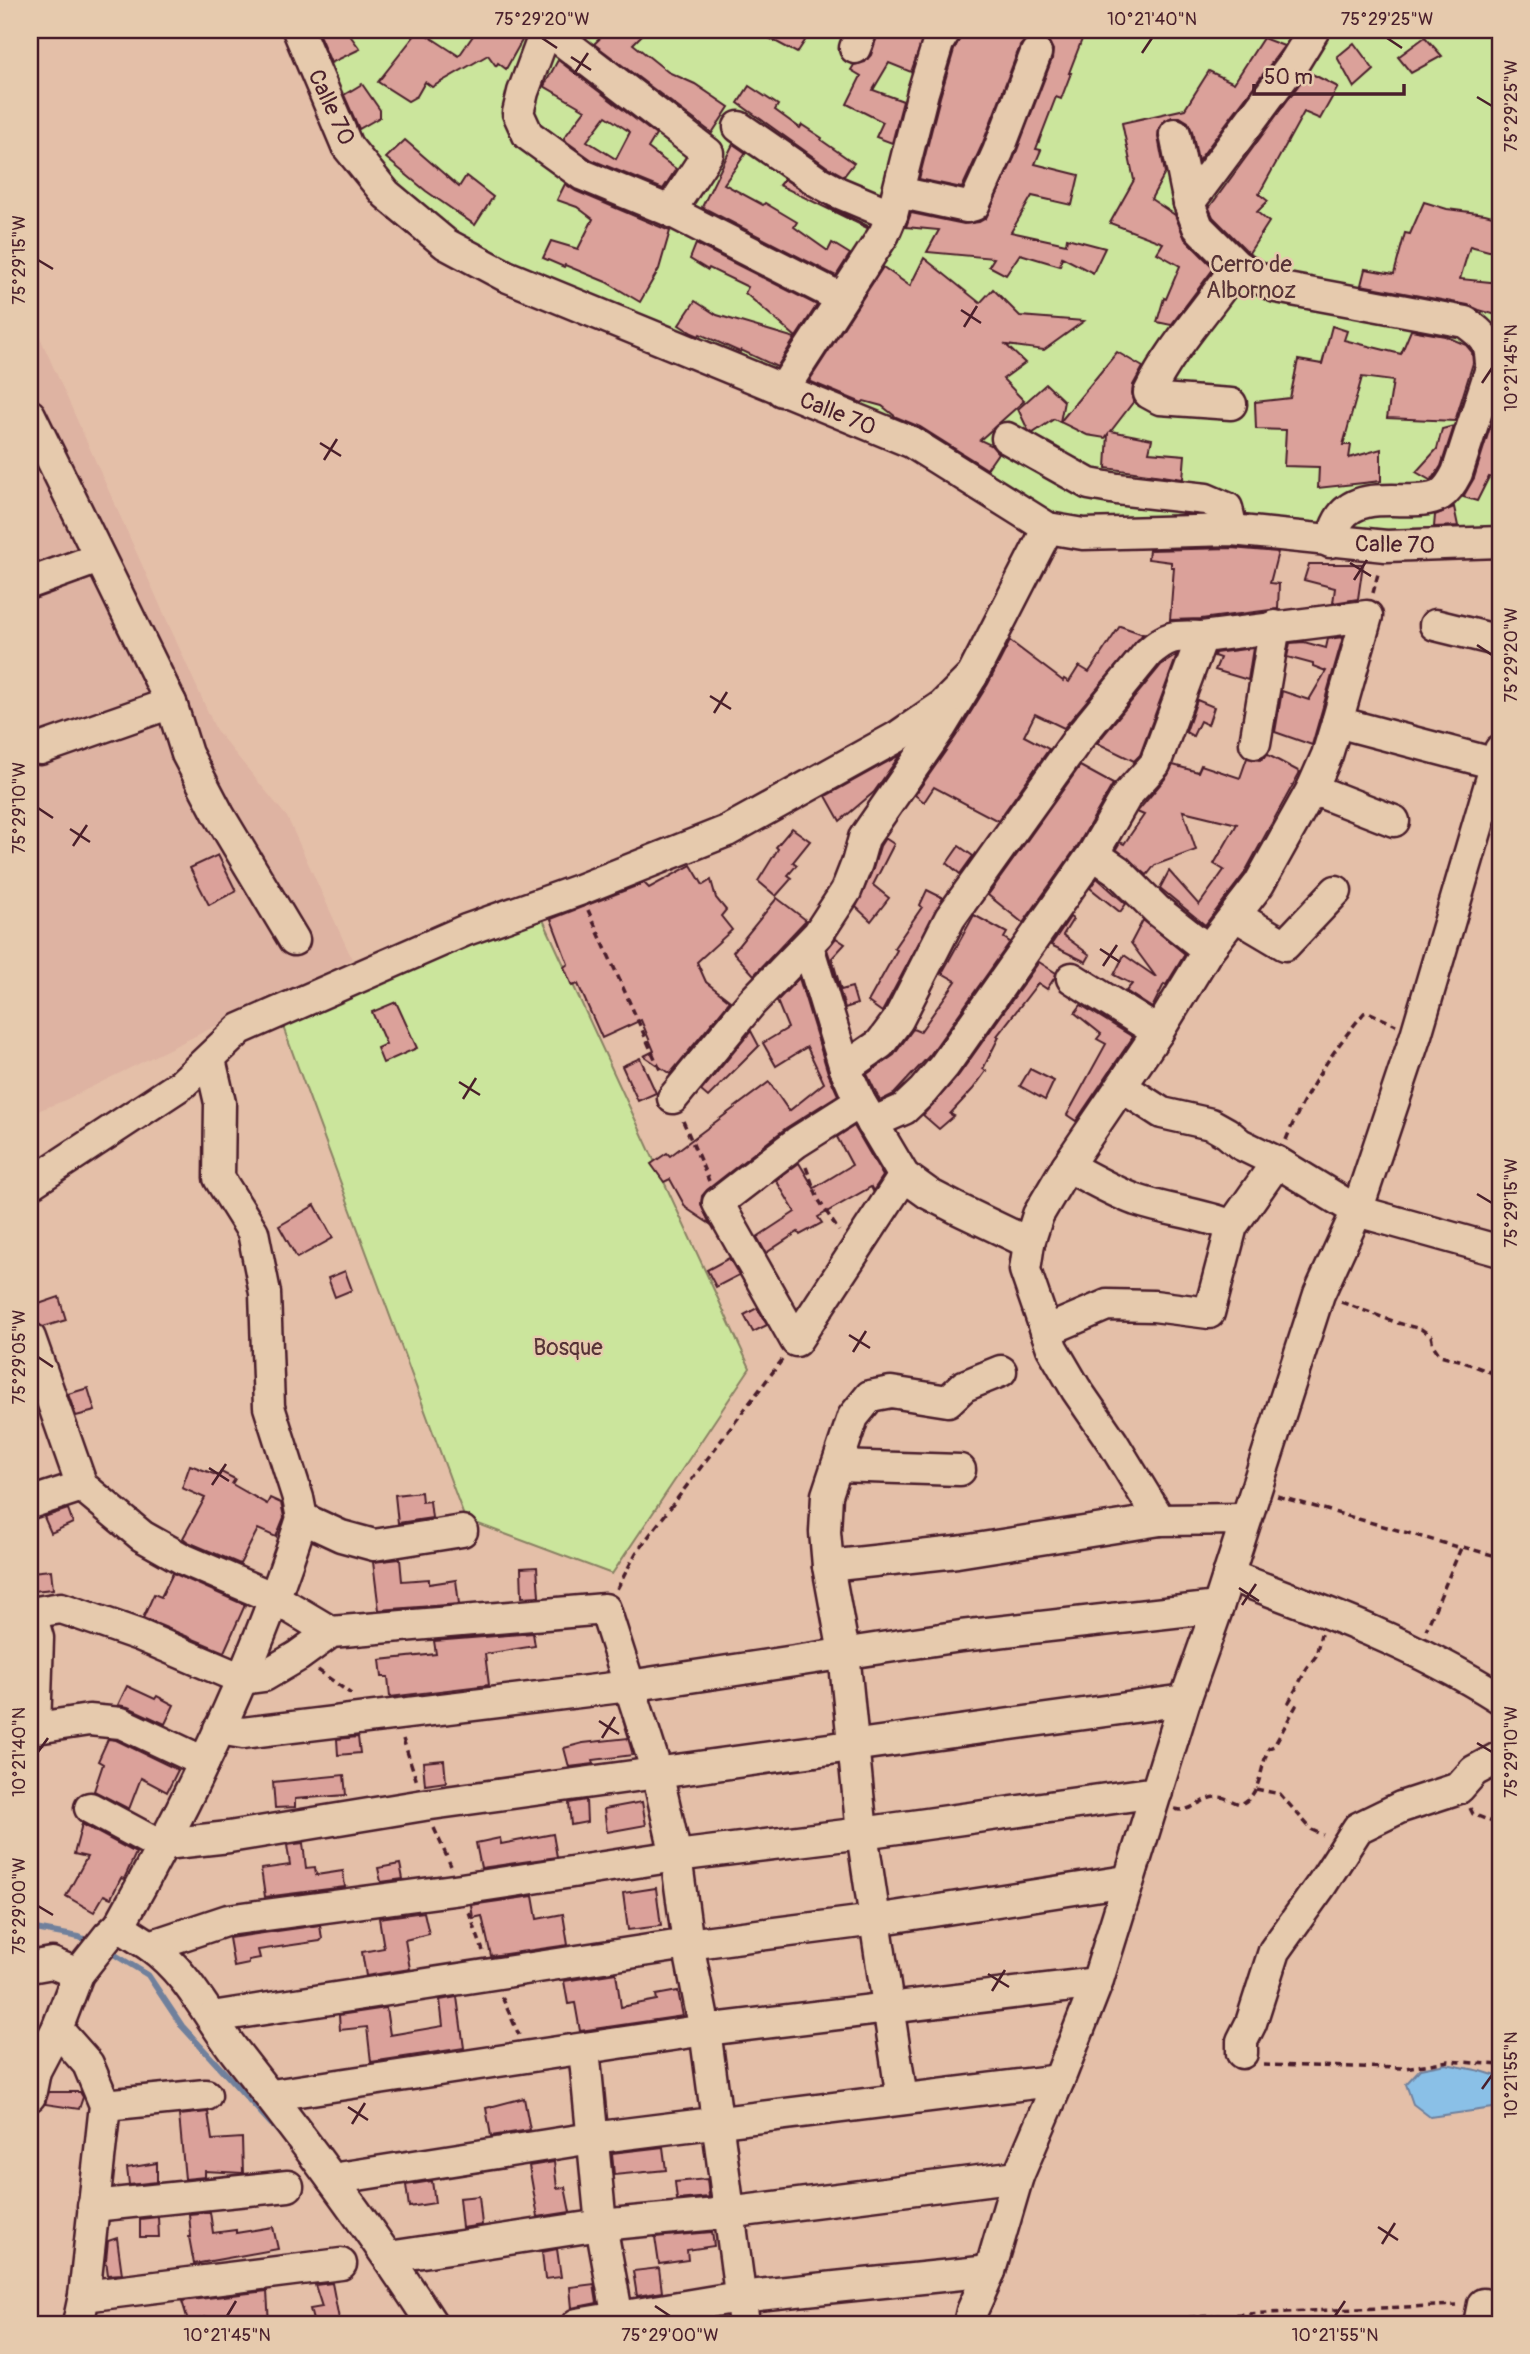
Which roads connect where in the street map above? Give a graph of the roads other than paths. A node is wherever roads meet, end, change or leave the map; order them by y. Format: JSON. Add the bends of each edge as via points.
{"nodes":[{"id":1,"x":298,"y":30,"type":"edge"},
{"id":2,"x":547,"y":30,"type":"edge"},
{"id":3,"x":946,"y":30,"type":"edge"},
{"id":4,"x":1314,"y":30,"type":"edge"},
{"id":5,"x":1036,"y":53,"type":"dead end"},
{"id":6,"x":739,"y":127,"type":"dead end"},
{"id":7,"x":1175,"y":134,"type":"dead end"},
{"id":8,"x":895,"y":203,"type":"junction"},
{"id":9,"x":1189,"y":203,"type":"junction"},
{"id":10,"x":670,"y":211,"type":"junction"},
{"id":11,"x":1237,"y":266,"type":"junction"},
{"id":12,"x":841,"y":298,"type":"junction"},
{"id":13,"x":782,"y":391,"type":"junction"},
{"id":14,"x":1231,"y":404,"type":"dead end"},
{"id":15,"x":30,"y":415,"type":"edge"},
{"id":16,"x":1007,"y":438,"type":"dead end"},
{"id":17,"x":1048,"y":528,"type":"junction"},
{"id":18,"x":1232,"y":530,"type":"junction"},
{"id":19,"x":1330,"y":542,"type":"junction"},
{"id":20,"x":1500,"y":542,"type":"edge"},
{"id":21,"x":99,"y":558,"type":"junction"},
{"id":22,"x":30,"y":583,"type":"edge"},
{"id":23,"x":1435,"y":625,"type":"dead end"},
{"id":24,"x":1275,"y":626,"type":"junction"},
{"id":25,"x":1202,"y":637,"type":"junction"},
{"id":26,"x":1500,"y":640,"type":"edge"},
{"id":27,"x":972,"y":676,"type":"junction"},
{"id":28,"x":171,"y":703,"type":"junction"},
{"id":29,"x":1337,"y":723,"type":"junction"},
{"id":30,"x":1255,"y":743,"type":"dead end"},
{"id":31,"x":40,"y":749,"type":"dead end"},
{"id":32,"x":1498,"y":757,"type":"edge"},
{"id":33,"x":1312,"y":789,"type":"junction"},
{"id":34,"x":1394,"y":821,"type":"dead end"},
{"id":35,"x":1093,"y":854,"type":"junction"},
{"id":36,"x":1336,"y":891,"type":"dead end"},
{"id":37,"x":1236,"y":916,"type":"junction"},
{"id":38,"x":294,"y":940,"type":"dead end"},
{"id":39,"x":808,"y":946,"type":"junction"},
{"id":40,"x":1209,"y":950,"type":"junction"},
{"id":41,"x":1072,"y":978,"type":"dead end"},
{"id":42,"x":1158,"y":1032,"type":"junction"},
{"id":43,"x":210,"y":1059,"type":"junction"},
{"id":44,"x":845,"y":1068,"type":"junction"},
{"id":45,"x":1122,"y":1087,"type":"junction"},
{"id":46,"x":673,"y":1098,"type":"road end"},
{"id":47,"x":866,"y":1112,"type":"junction"},
{"id":48,"x":1278,"y":1162,"type":"junction"},
{"id":49,"x":1067,"y":1166,"type":"junction"},
{"id":50,"x":904,"y":1176,"type":"junction"},
{"id":51,"x":30,"y":1184,"type":"edge"},
{"id":52,"x":1357,"y":1211,"type":"junction"},
{"id":53,"x":1232,"y":1226,"type":"junction"},
{"id":54,"x":1029,"y":1243,"type":"junction"},
{"id":55,"x":1500,"y":1251,"type":"edge"},
{"id":56,"x":1045,"y":1331,"type":"junction"},
{"id":57,"x":30,"y":1338,"type":"edge"},
{"id":58,"x":1001,"y":1371,"type":"dead end"},
{"id":59,"x":836,"y":1466,"type":"junction"},
{"id":60,"x":960,"y":1469,"type":"dead end"},
{"id":61,"x":82,"y":1486,"type":"junction"},
{"id":62,"x":30,"y":1503,"type":"edge"},
{"id":63,"x":302,"y":1518,"type":"junction"},
{"id":64,"x":1245,"y":1519,"type":"junction"},
{"id":65,"x":1160,"y":1520,"type":"junction"},
{"id":66,"x":462,"y":1531,"type":"dead end"},
{"id":67,"x":828,"y":1566,"type":"junction"},
{"id":68,"x":1228,"y":1575,"type":"junction"},
{"id":69,"x":274,"y":1598,"type":"junction"},
{"id":70,"x":1218,"y":1607,"type":"junction"},
{"id":71,"x":30,"y":1612,"type":"edge"},
{"id":72,"x":331,"y":1632,"type":"junction"},
{"id":73,"x":844,"y":1653,"type":"junction"},
{"id":74,"x":242,"y":1679,"type":"junction"},
{"id":75,"x":629,"y":1686,"type":"junction"},
{"id":76,"x":1500,"y":1698,"type":"edge"},
{"id":77,"x":1185,"y":1700,"type":"junction"},
{"id":78,"x":32,"y":1728,"type":"edge"},
{"id":79,"x":219,"y":1729,"type":"junction"},
{"id":80,"x":855,"y":1744,"type":"junction"},
{"id":81,"x":1500,"y":1757,"type":"edge"},
{"id":82,"x":204,"y":1762,"type":"junction"},
{"id":83,"x":657,"y":1772,"type":"junction"},
{"id":84,"x":1155,"y":1797,"type":"junction"},
{"id":85,"x":90,"y":1808,"type":"dead end"},
{"id":86,"x":862,"y":1833,"type":"junction"},
{"id":87,"x":165,"y":1844,"type":"junction"},
{"id":88,"x":676,"y":1856,"type":"junction"},
{"id":89,"x":1126,"y":1881,"type":"junction"},
{"id":90,"x":875,"y":1920,"type":"junction"},
{"id":91,"x":688,"y":1944,"type":"junction"},
{"id":92,"x":150,"y":1946,"type":"junction"},
{"id":93,"x":99,"y":1948,"type":"junction"},
{"id":94,"x":30,"y":1966,"type":"edge"},
{"id":95,"x":1097,"y":1983,"type":"junction"},
{"id":96,"x":889,"y":2007,"type":"junction"},
{"id":97,"x":212,"y":2017,"type":"junction"},
{"id":98,"x":57,"y":2029,"type":"junction"},
{"id":99,"x":705,"y":2030,"type":"junction"},
{"id":100,"x":584,"y":2049,"type":"junction"},
{"id":101,"x":1242,"y":2053,"type":"road end"},
{"id":102,"x":31,"y":2079,"type":"edge"},
{"id":103,"x":1059,"y":2080,"type":"junction"},
{"id":104,"x":206,"y":2095,"type":"dead end"},
{"id":105,"x":272,"y":2095,"type":"junction"},
{"id":106,"x":902,"y":2099,"type":"junction"},
{"id":107,"x":105,"y":2105,"type":"junction"},
{"id":108,"x":717,"y":2122,"type":"junction"},
{"id":109,"x":592,"y":2138,"type":"junction"},
{"id":110,"x":1018,"y":2176,"type":"junction"},
{"id":111,"x":332,"y":2179,"type":"junction"},
{"id":112,"x":288,"y":2186,"type":"dead end"},
{"id":113,"x":93,"y":2206,"type":"junction"},
{"id":114,"x":727,"y":2213,"type":"junction"},
{"id":115,"x":601,"y":2225,"type":"junction"},
{"id":116,"x":389,"y":2257,"type":"junction"},
{"id":117,"x":341,"y":2264,"type":"dead end"},
{"id":118,"x":990,"y":2271,"type":"junction"},
{"id":119,"x":81,"y":2310,"type":"edge"},
{"id":120,"x":741,"y":2311,"type":"edge"},
{"id":121,"x":618,"y":2320,"type":"edge"},
{"id":122,"x":432,"y":2324,"type":"edge"},
{"id":123,"x":577,"y":2324,"type":"edge"},
{"id":124,"x":969,"y":2324,"type":"edge"}],
"edges":[{"from":1,"to":13,"type":"street","name":"Calle 70","via":[[347,146],[386,194],[446,244],[506,276]]},
{"from":2,"to":10,"type":"street","via":[[708,153]]},
{"from":2,"to":10,"type":"street","via":[[518,113],[528,135],[583,176]]},
{"from":3,"to":8,"type":"street","via":[[923,92]]},
{"from":4,"to":9,"type":"street"},
{"from":5,"to":8,"type":"street","via":[[974,205]]},
{"from":6,"to":8,"type":"street","via":[[837,192]]},
{"from":7,"to":9,"type":"street"},
{"from":8,"to":12,"type":"street","via":[[884,234]]},
{"from":9,"to":11,"type":"street","via":[[1198,227]]},
{"from":10,"to":12,"type":"street"},
{"from":11,"to":14,"type":"street","via":[[1160,370],[1149,393],[1160,399]]},
{"from":11,"to":19,"type":"street","via":[[1276,287],[1465,322],[1487,340],[1490,368],[1450,485],[1440,495],[1427,498],[1360,504],[1341,516]]},
{"from":12,"to":13,"type":"street"},
{"from":13,"to":17,"type":"street","name":"Calle 70","via":[[911,442]]},
{"from":15,"to":21,"type":"street"},
{"from":16,"to":18,"type":"street","via":[[1089,484],[1221,504],[1227,508]]},
{"from":17,"to":18,"type":"street","name":"Calle 70","via":[[1083,534]]},
{"from":17,"to":27,"type":"street"},
{"from":18,"to":19,"type":"street","name":"Calle 70"},
{"from":19,"to":20,"type":"street","name":"Calle 70","via":[[1386,546]]},
{"from":21,"to":22,"type":"street"},
{"from":21,"to":28,"type":"street"},
{"from":23,"to":26,"type":"street"},
{"from":24,"to":25,"type":"street"},
{"from":24,"to":29,"type":"street","via":[[1367,616]]},
{"from":24,"to":30,"type":"street"},
{"from":25,"to":35,"type":"street","via":[[1161,752],[1127,795]]},
{"from":25,"to":44,"type":"street","via":[[1175,635],[1162,641],[1078,738],[950,918],[898,1020],[880,1044]]},
{"from":27,"to":39,"type":"street","via":[[864,838],[846,891]]},
{"from":27,"to":43,"type":"street","via":[[942,706],[897,737],[739,824],[579,890],[466,930],[240,1029]]},
{"from":28,"to":31,"type":"street"},
{"from":28,"to":38,"type":"street","via":[[187,754]]},
{"from":29,"to":32,"type":"street"},
{"from":29,"to":33,"type":"street"},
{"from":32,"to":52,"type":"street","via":[[1416,1035]]},
{"from":33,"to":34,"type":"street"},
{"from":33,"to":37,"type":"street"},
{"from":35,"to":40,"type":"street"},
{"from":35,"to":47,"type":"street","via":[[937,1074],[904,1110]]},
{"from":36,"to":37,"type":"street","via":[[1286,945]]},
{"from":37,"to":40,"type":"street"},
{"from":39,"to":44,"type":"street"},
{"from":39,"to":46,"type":"street","via":[[752,1002]]},
{"from":40,"to":42,"type":"street"},
{"from":41,"to":42,"type":"street"},
{"from":42,"to":45,"type":"street"},
{"from":43,"to":51,"type":"street","via":[[182,1084]]},
{"from":43,"to":63,"type":"street","via":[[220,1103],[219,1178],[253,1231],[265,1293],[269,1406]]},
{"from":44,"to":47,"type":"street"},
{"from":45,"to":48,"type":"street","via":[[1162,1113],[1211,1124]]},
{"from":45,"to":49,"type":"street"},
{"from":47,"to":50,"type":"street"},
{"from":47,"to":50,"type":"street","via":[[797,1142],[718,1203],[796,1341]]},
{"from":48,"to":52,"type":"street"},
{"from":48,"to":53,"type":"street"},
{"from":49,"to":53,"type":"street","via":[[1139,1201]]},
{"from":49,"to":54,"type":"street","via":[[1038,1215]]},
{"from":50,"to":54,"type":"street","via":[[929,1194]]},
{"from":52,"to":55,"type":"street"},
{"from":52,"to":64,"type":"street","via":[[1320,1294]]},
{"from":53,"to":56,"type":"street","via":[[1209,1313],[1107,1305]]},
{"from":54,"to":56,"type":"street","via":[[1026,1270]]},
{"from":56,"to":65,"type":"street","via":[[1076,1389]]},
{"from":57,"to":61,"type":"street"},
{"from":58,"to":59,"type":"street","via":[[964,1386],[948,1401],[891,1392],[870,1396],[853,1417]]},
{"from":59,"to":60,"type":"street"},
{"from":59,"to":67,"type":"street","via":[[827,1495]]},
{"from":61,"to":62,"type":"street"},
{"from":61,"to":69,"type":"street","via":[[142,1536]]},
{"from":63,"to":66,"type":"street","via":[[374,1545]]},
{"from":63,"to":69,"type":"street"},
{"from":64,"to":65,"type":"street"},
{"from":64,"to":68,"type":"street"},
{"from":65,"to":67,"type":"street","via":[[957,1552]]},
{"from":67,"to":73,"type":"street"},
{"from":68,"to":70,"type":"street"},
{"from":68,"to":76,"type":"street","via":[[1417,1652]]},
{"from":69,"to":72,"type":"street"},
{"from":69,"to":74,"type":"street"},
{"from":70,"to":73,"type":"street"},
{"from":70,"to":77,"type":"street"},
{"from":71,"to":74,"type":"street","via":[[61,1608]]},
{"from":71,"to":78,"type":"street","via":[[37,1638]]},
{"from":72,"to":74,"type":"street","via":[[264,1676]]},
{"from":72,"to":75,"type":"street","via":[[605,1609]]},
{"from":73,"to":75,"type":"street"},
{"from":73,"to":80,"type":"street"},
{"from":74,"to":79,"type":"street"},
{"from":75,"to":79,"type":"street","via":[[243,1733]]},
{"from":75,"to":83,"type":"street"},
{"from":77,"to":80,"type":"street"},
{"from":77,"to":84,"type":"street"},
{"from":78,"to":82,"type":"street","via":[[89,1720],[121,1723]]},
{"from":79,"to":82,"type":"street"},
{"from":80,"to":83,"type":"street"},
{"from":80,"to":86,"type":"street"},
{"from":81,"to":101,"type":"street","via":[[1474,1771],[1459,1788],[1357,1828],[1275,1951],[1242,2041]]},
{"from":82,"to":87,"type":"street"},
{"from":83,"to":87,"type":"street"},
{"from":83,"to":88,"type":"street"},
{"from":84,"to":86,"type":"street"},
{"from":84,"to":89,"type":"street"},
{"from":85,"to":87,"type":"street"},
{"from":86,"to":88,"type":"street"},
{"from":86,"to":90,"type":"street"},
{"from":87,"to":93,"type":"street"},
{"from":88,"to":91,"type":"street"},
{"from":88,"to":92,"type":"street","via":[[228,1920]]},
{"from":89,"to":90,"type":"street"},
{"from":89,"to":95,"type":"street"},
{"from":90,"to":91,"type":"street"},
{"from":90,"to":96,"type":"street"},
{"from":91,"to":97,"type":"street"},
{"from":91,"to":99,"type":"street"},
{"from":92,"to":93,"type":"street"},
{"from":92,"to":97,"type":"street","via":[[163,1955]]},
{"from":93,"to":94,"type":"street"},
{"from":93,"to":98,"type":"street"},
{"from":95,"to":96,"type":"street"},
{"from":95,"to":103,"type":"street"},
{"from":96,"to":99,"type":"street"},
{"from":96,"to":106,"type":"street"},
{"from":97,"to":105,"type":"street"},
{"from":98,"to":102,"type":"street"},
{"from":98,"to":107,"type":"street","via":[[88,2064]]},
{"from":99,"to":100,"type":"street"},
{"from":99,"to":108,"type":"street"},
{"from":100,"to":105,"type":"street"},
{"from":100,"to":109,"type":"street"},
{"from":103,"to":106,"type":"street"},
{"from":103,"to":110,"type":"street"},
{"from":104,"to":107,"type":"street"},
{"from":105,"to":111,"type":"street"},
{"from":106,"to":108,"type":"street"},
{"from":107,"to":113,"type":"street"},
{"from":108,"to":109,"type":"street"},
{"from":108,"to":114,"type":"street"},
{"from":109,"to":111,"type":"street"},
{"from":109,"to":115,"type":"street"},
{"from":110,"to":114,"type":"street"},
{"from":110,"to":118,"type":"street"},
{"from":111,"to":116,"type":"street"},
{"from":112,"to":113,"type":"street"},
{"from":113,"to":119,"type":"street"},
{"from":114,"to":115,"type":"street"},
{"from":114,"to":120,"type":"street"},
{"from":115,"to":116,"type":"street"},
{"from":115,"to":121,"type":"street"},
{"from":116,"to":122,"type":"street"},
{"from":117,"to":119,"type":"street"},
{"from":118,"to":120,"type":"street"},
{"from":118,"to":124,"type":"street"},
{"from":120,"to":121,"type":"street"},
{"from":121,"to":123,"type":"street"}]}
